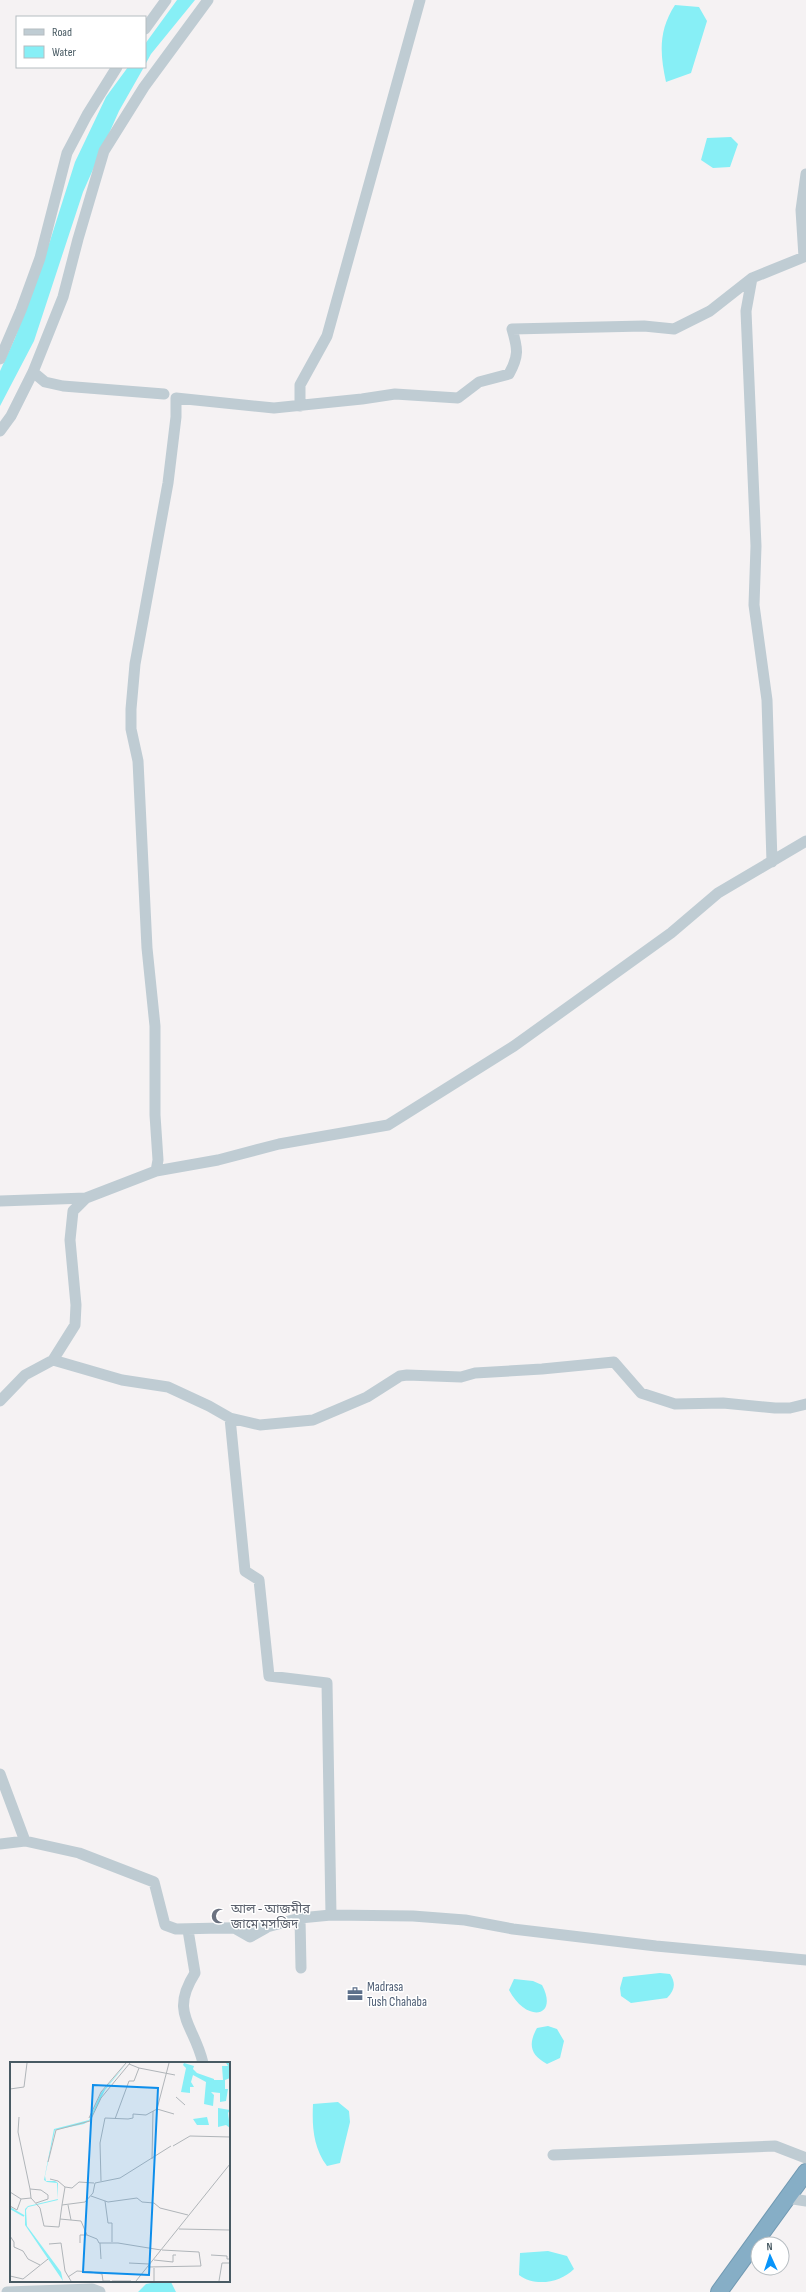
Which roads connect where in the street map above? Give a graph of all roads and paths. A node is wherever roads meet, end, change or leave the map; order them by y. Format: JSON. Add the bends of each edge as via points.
{"nodes":[{"id":1,"x":166,"y":0,"type":"edge"},
{"id":2,"x":208,"y":0,"type":"edge"},
{"id":3,"x":420,"y":0,"type":"edge"},
{"id":4,"x":146,"y":28,"type":"edge"},
{"id":5,"x":116,"y":68,"type":"edge"},
{"id":6,"x":806,"y":174,"type":"edge"},
{"id":7,"x":805,"y":258,"type":"edge"},
{"id":8,"x":752,"y":278,"type":"junction"},
{"id":9,"x":0,"y":359,"type":"edge"},
{"id":10,"x":33,"y":372,"type":"junction"},
{"id":11,"x":164,"y":394,"type":"dead end"},
{"id":12,"x":300,"y":406,"type":"junction"},
{"id":13,"x":0,"y":432,"type":"edge"},
{"id":14,"x":806,"y":841,"type":"edge"},
{"id":15,"x":772,"y":862,"type":"junction"},
{"id":16,"x":156,"y":1171,"type":"junction"},
{"id":17,"x":86,"y":1198,"type":"junction"},
{"id":18,"x":0,"y":1201,"type":"edge"},
{"id":19,"x":53,"y":1360,"type":"junction"},
{"id":20,"x":0,"y":1401,"type":"edge"},
{"id":21,"x":806,"y":1404,"type":"edge"},
{"id":22,"x":230,"y":1418,"type":"junction"},
{"id":23,"x":0,"y":1774,"type":"edge"},
{"id":24,"x":25,"y":1841,"type":"junction"},
{"id":25,"x":0,"y":1844,"type":"edge"},
{"id":26,"x":331,"y":1915,"type":"junction"},
{"id":27,"x":300,"y":1918,"type":"junction"},
{"id":28,"x":188,"y":1930,"type":"junction"},
{"id":29,"x":806,"y":1960,"type":"edge"},
{"id":30,"x":301,"y":1968,"type":"dead end"},
{"id":31,"x":203,"y":2062,"type":"edge"},
{"id":32,"x":553,"y":2155,"type":"dead end"},
{"id":33,"x":806,"y":2158,"type":"edge"},
{"id":34,"x":806,"y":2172,"type":"edge"},
{"id":35,"x":787,"y":2198,"type":"junction"},
{"id":36,"x":806,"y":2201,"type":"edge"},
{"id":37,"x":7,"y":2292,"type":"edge"},
{"id":38,"x":100,"y":2292,"type":"edge"},
{"id":39,"x":720,"y":2292,"type":"edge"}],
"edges":[{"from":1,"to":4,"type":"street"},
{"from":2,"to":10,"type":"street","via":[[144,87],[104,151],[63,297]]},
{"from":3,"to":12,"type":"street","via":[[327,336],[300,385]]},
{"from":5,"to":9,"type":"street","via":[[67,153],[40,258],[22,310]]},
{"from":6,"to":7,"type":"street","via":[[801,210]]},
{"from":7,"to":8,"type":"street"},
{"from":8,"to":12,"type":"street","via":[[710,311],[674,329],[644,326],[512,329],[517,348],[516,360],[509,374],[479,382],[458,398],[394,394]]},
{"from":8,"to":15,"type":"street","via":[[746,311],[756,546],[754,605],[767,700]]},
{"from":10,"to":11,"type":"street","via":[[45,382],[63,386]]},
{"from":10,"to":13,"type":"street"},
{"from":12,"to":16,"type":"street","via":[[274,408],[176,398],[168,483],[135,664],[131,709],[131,729],[138,761],[147,948],[155,1026],[158,1160]]},
{"from":14,"to":15,"type":"street"},
{"from":15,"to":16,"type":"street","via":[[718,893],[671,932],[514,1046],[388,1125],[279,1144],[218,1160]]},
{"from":16,"to":17,"type":"street"},
{"from":17,"to":18,"type":"street"},
{"from":17,"to":19,"type":"street","via":[[73,1211],[70,1240],[76,1305],[75,1325]]},
{"from":19,"to":20,"type":"street","via":[[25,1375]]},
{"from":19,"to":22,"type":"street","via":[[122,1380],[168,1387]]},
{"from":21,"to":22,"type":"street","via":[[790,1408],[723,1403],[675,1404],[642,1393],[614,1362],[475,1373],[461,1377],[400,1376],[367,1397],[313,1420],[260,1424]]},
{"from":22,"to":26,"type":"street","via":[[245,1571],[259,1580],[269,1676],[327,1683]]},
{"from":23,"to":24,"type":"street"},
{"from":24,"to":25,"type":"street"},
{"from":24,"to":28,"type":"street","via":[[79,1853],[154,1882],[165,1925]]},
{"from":26,"to":27,"type":"street"},
{"from":26,"to":29,"type":"street","via":[[412,1916],[465,1920],[513,1930]]},
{"from":27,"to":28,"type":"street","via":[[267,1927]]},
{"from":27,"to":30,"type":"street"},
{"from":28,"to":31,"type":"street","via":[[195,1973],[185,1988],[184,2016],[199,2044]]},
{"from":32,"to":33,"type":"street","via":[[775,2146]]},
{"from":34,"to":35,"type":"highway"},
{"from":35,"to":36,"type":"street"},
{"from":35,"to":39,"type":"highway"},
{"from":37,"to":38,"type":"street","via":[[92,2289]]}]}
